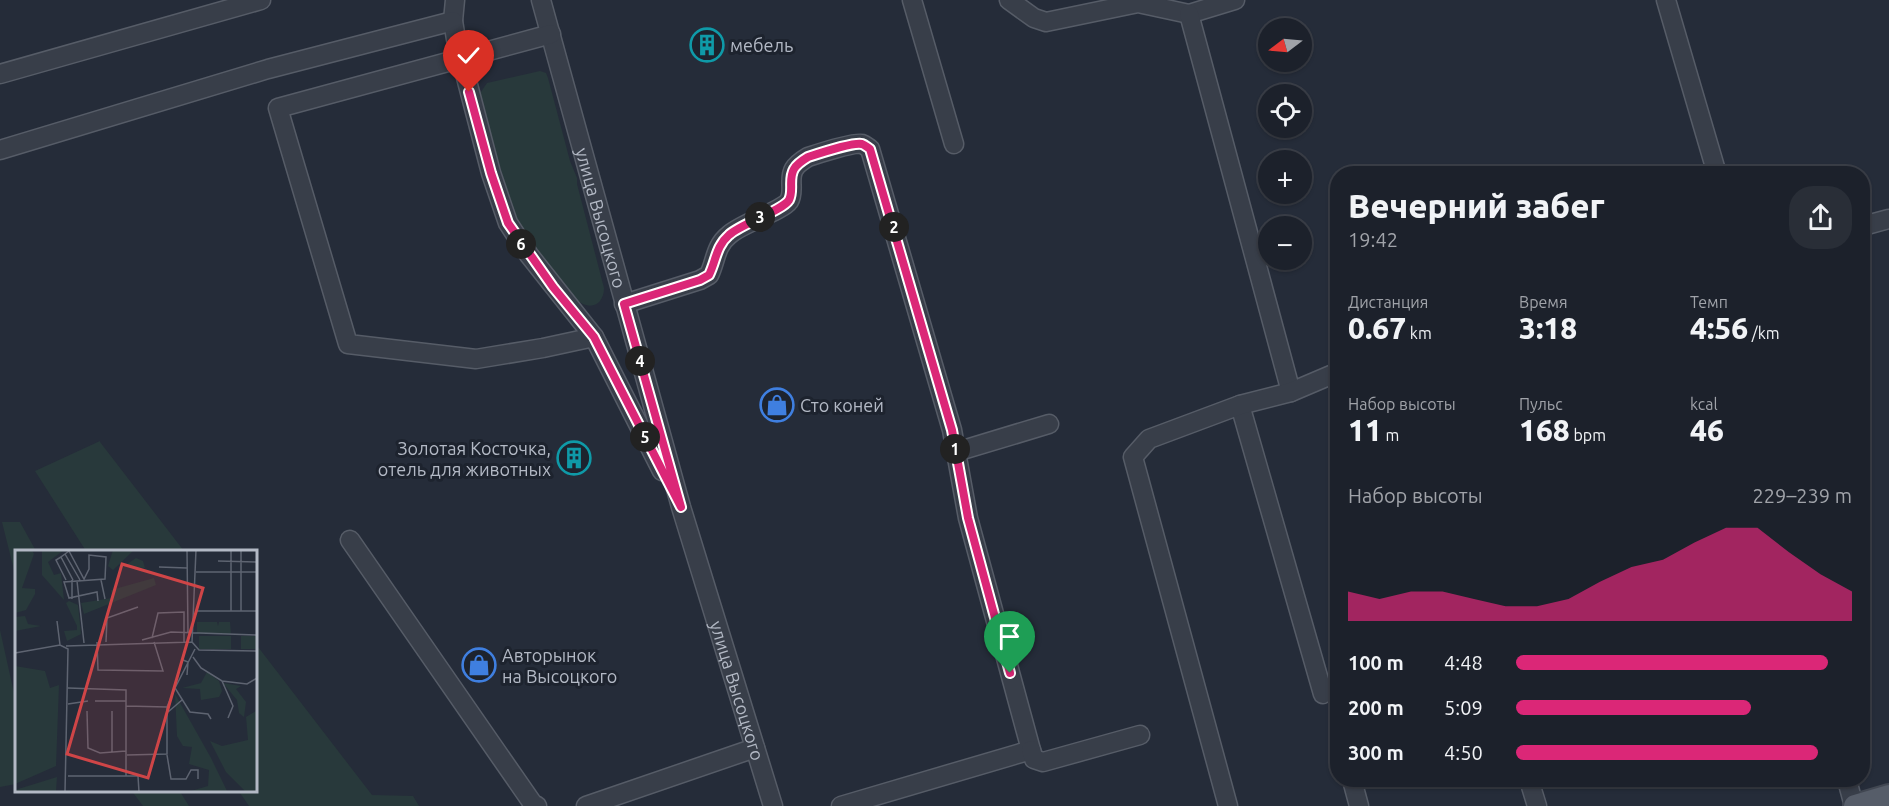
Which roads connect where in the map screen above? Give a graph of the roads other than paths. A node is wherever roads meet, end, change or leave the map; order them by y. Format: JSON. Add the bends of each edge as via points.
{"nodes":[{"id":1,"x":261,"y":0,"type":"edge"},
{"id":2,"x":455,"y":0,"type":"edge"},
{"id":3,"x":541,"y":0,"type":"edge"},
{"id":4,"x":912,"y":0,"type":"edge"},
{"id":5,"x":1009,"y":0,"type":"edge"},
{"id":6,"x":1235,"y":0,"type":"edge"},
{"id":7,"x":1666,"y":0,"type":"edge"},
{"id":8,"x":234,"y":4,"type":"edge"},
{"id":9,"x":1189,"y":14,"type":"junction"},
{"id":10,"x":453,"y":21,"type":"junction"},
{"id":11,"x":551,"y":34,"type":"junction"},
{"id":12,"x":460,"y":58,"type":"junction"},
{"id":13,"x":0,"y":74,"type":"edge"},
{"id":14,"x":954,"y":144,"type":"dead end"},
{"id":15,"x":0,"y":150,"type":"edge"},
{"id":16,"x":1715,"y":166,"type":"edge"},
{"id":17,"x":1889,"y":219,"type":"edge"},
{"id":18,"x":1870,"y":224,"type":"edge"},
{"id":19,"x":624,"y":304,"type":"junction"},
{"id":20,"x":594,"y":337,"type":"junction"},
{"id":21,"x":1330,"y":375,"type":"edge"},
{"id":22,"x":1291,"y":392,"type":"junction"},
{"id":23,"x":1240,"y":405,"type":"junction"},
{"id":24,"x":1049,"y":424,"type":"dead end"},
{"id":25,"x":956,"y":452,"type":"junction"},
{"id":26,"x":681,"y":507,"type":"junction"},
{"id":27,"x":350,"y":540,"type":"dead end"},
{"id":28,"x":1323,"y":694,"type":"dead end"},
{"id":29,"x":1140,"y":735,"type":"dead end"},
{"id":30,"x":755,"y":748,"type":"junction"},
{"id":31,"x":1031,"y":750,"type":"junction"},
{"id":32,"x":1354,"y":787,"type":"edge"},
{"id":33,"x":1531,"y":787,"type":"edge"},
{"id":34,"x":1849,"y":787,"type":"edge"},
{"id":35,"x":1889,"y":796,"type":"edge"},
{"id":36,"x":537,"y":806,"type":"edge"},
{"id":37,"x":586,"y":806,"type":"edge"},
{"id":38,"x":773,"y":806,"type":"edge"},
{"id":39,"x":841,"y":806,"type":"edge"},
{"id":40,"x":1228,"y":806,"type":"edge"},
{"id":41,"x":1359,"y":806,"type":"edge"},
{"id":42,"x":1537,"y":806,"type":"edge"},
{"id":43,"x":1855,"y":806,"type":"edge"}],
"edges":[{"from":1,"to":8,"type":"street"},
{"from":2,"to":10,"type":"street","name":"улица Высоцкого"},
{"from":3,"to":11,"type":"street","name":"улица Высоцкого"},
{"from":4,"to":14,"type":"street"},
{"from":5,"to":9,"type":"street","via":[[1046,22],[1138,3]]},
{"from":6,"to":9,"type":"street"},
{"from":7,"to":16,"type":"street"},
{"from":8,"to":13,"type":"street"},
{"from":9,"to":22,"type":"street"},
{"from":10,"to":12,"type":"street","name":"улица Высоцкого"},
{"from":10,"to":15,"type":"street","via":[[268,69]]},
{"from":11,"to":12,"type":"street"},
{"from":11,"to":19,"type":"street","name":"улица Высоцкого"},
{"from":12,"to":20,"type":"street","name":"улица Высоцкого","via":[[508,223]]},
{"from":12,"to":20,"type":"street","via":[[278,108],[348,344],[476,359]]},
{"from":17,"to":18,"type":"street"},
{"from":19,"to":25,"type":"street","via":[[709,275],[720,244],[728,235],[789,201],[790,180],[799,164],[861,144],[870,149],[874,160]]},
{"from":19,"to":26,"type":"street","name":"улица Высоцкого"},
{"from":20,"to":26,"type":"street","name":"улица Высоцкого"},
{"from":21,"to":22,"type":"street"},
{"from":22,"to":23,"type":"street"},
{"from":23,"to":28,"type":"street"},
{"from":23,"to":40,"type":"street","via":[[1149,439],[1133,457]]},
{"from":24,"to":25,"type":"street"},
{"from":25,"to":31,"type":"street","via":[[968,518]]},
{"from":26,"to":30,"type":"street","name":"улица Высоцкого"},
{"from":27,"to":36,"type":"street"},
{"from":29,"to":31,"type":"street","via":[[1043,762],[1034,759]]},
{"from":30,"to":37,"type":"street"},
{"from":30,"to":38,"type":"street","name":"улица Высоцкого"},
{"from":31,"to":39,"type":"street"},
{"from":32,"to":41,"type":"street"},
{"from":33,"to":42,"type":"street"},
{"from":34,"to":43,"type":"street"},
{"from":35,"to":43,"type":"main road"}]}
